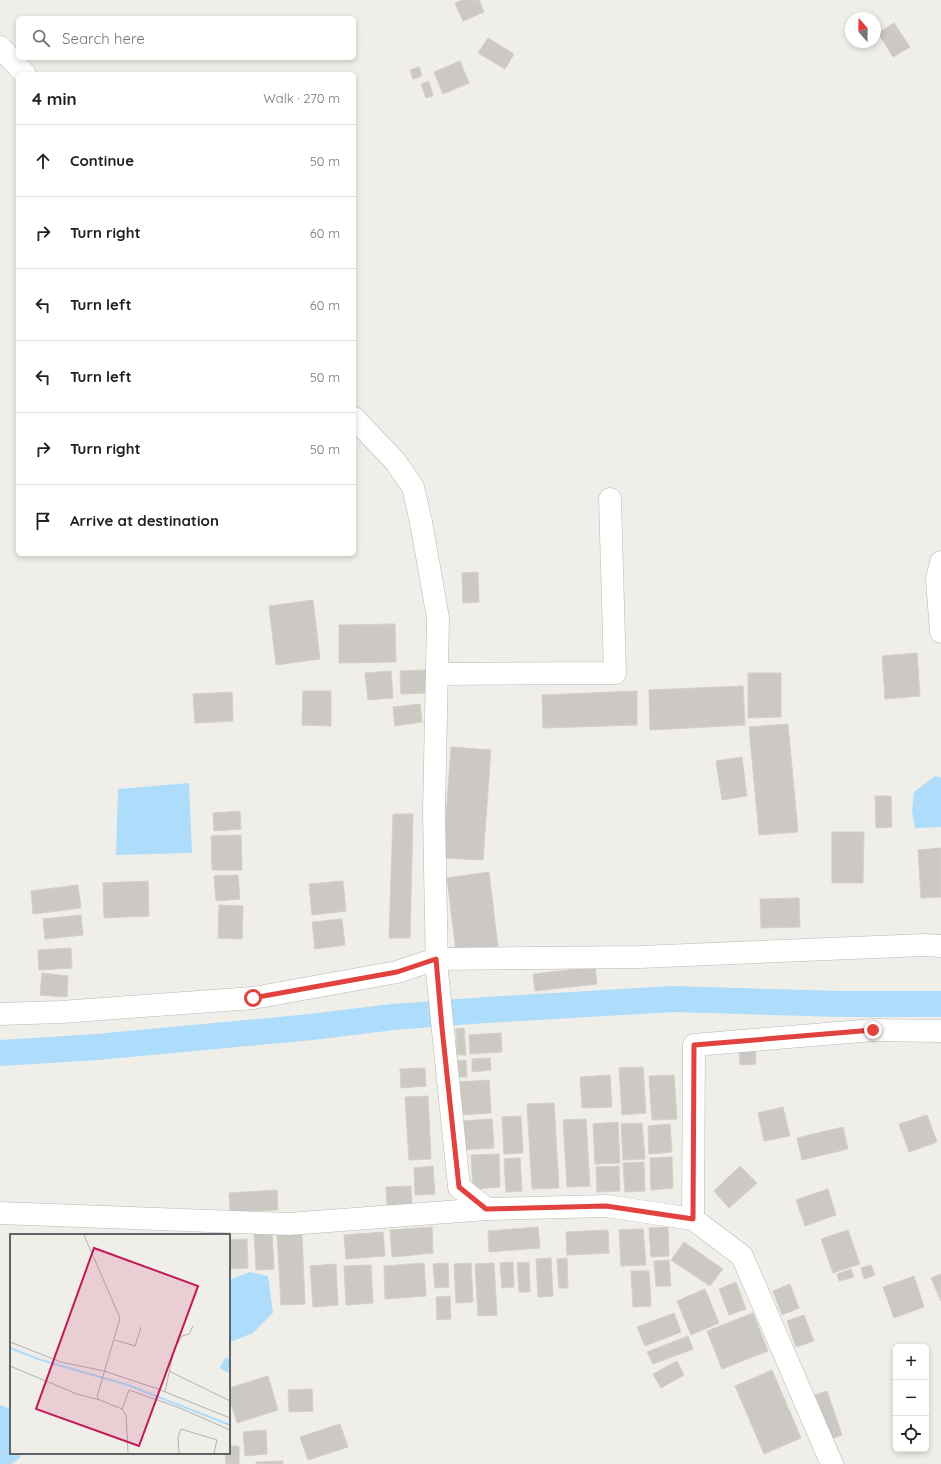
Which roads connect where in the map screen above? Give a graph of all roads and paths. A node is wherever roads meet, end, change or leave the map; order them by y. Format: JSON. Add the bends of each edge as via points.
{"nodes":[{"id":1,"x":0,"y":47,"type":"edge"},
{"id":2,"x":23,"y":72,"type":"edge"},
{"id":3,"x":356,"y":420,"type":"edge"},
{"id":4,"x":610,"y":499,"type":"dead end"},
{"id":5,"x":941,"y":562,"type":"edge"},
{"id":6,"x":941,"y":632,"type":"edge"},
{"id":7,"x":437,"y":674,"type":"junction"},
{"id":8,"x":941,"y":946,"type":"edge"},
{"id":9,"x":437,"y":965,"type":"junction"},
{"id":10,"x":0,"y":1014,"type":"edge"},
{"id":11,"x":941,"y":1031,"type":"edge"},
{"id":12,"x":486,"y":1209,"type":"junction"},
{"id":13,"x":0,"y":1213,"type":"edge"},
{"id":14,"x":693,"y":1219,"type":"junction"},
{"id":15,"x":832,"y":1464,"type":"edge"}],
"edges":[{"from":1,"to":2,"type":"street"},
{"from":3,"to":7,"type":"street","via":[[395,461],[413,487],[438,618]]},
{"from":4,"to":7,"type":"street","via":[[615,672]]},
{"from":5,"to":6,"type":"street","via":[[937,580]]},
{"from":7,"to":9,"type":"street","via":[[434,813]]},
{"from":8,"to":9,"type":"street"},
{"from":9,"to":10,"type":"street","via":[[253,998]]},
{"from":9,"to":12,"type":"street","via":[[459,1187]]},
{"from":11,"to":14,"type":"street","via":[[873,1030],[694,1045]]},
{"from":12,"to":13,"type":"street","via":[[289,1224]]},
{"from":12,"to":14,"type":"street","via":[[606,1206]]},
{"from":14,"to":15,"type":"street","via":[[742,1256]]}]}
